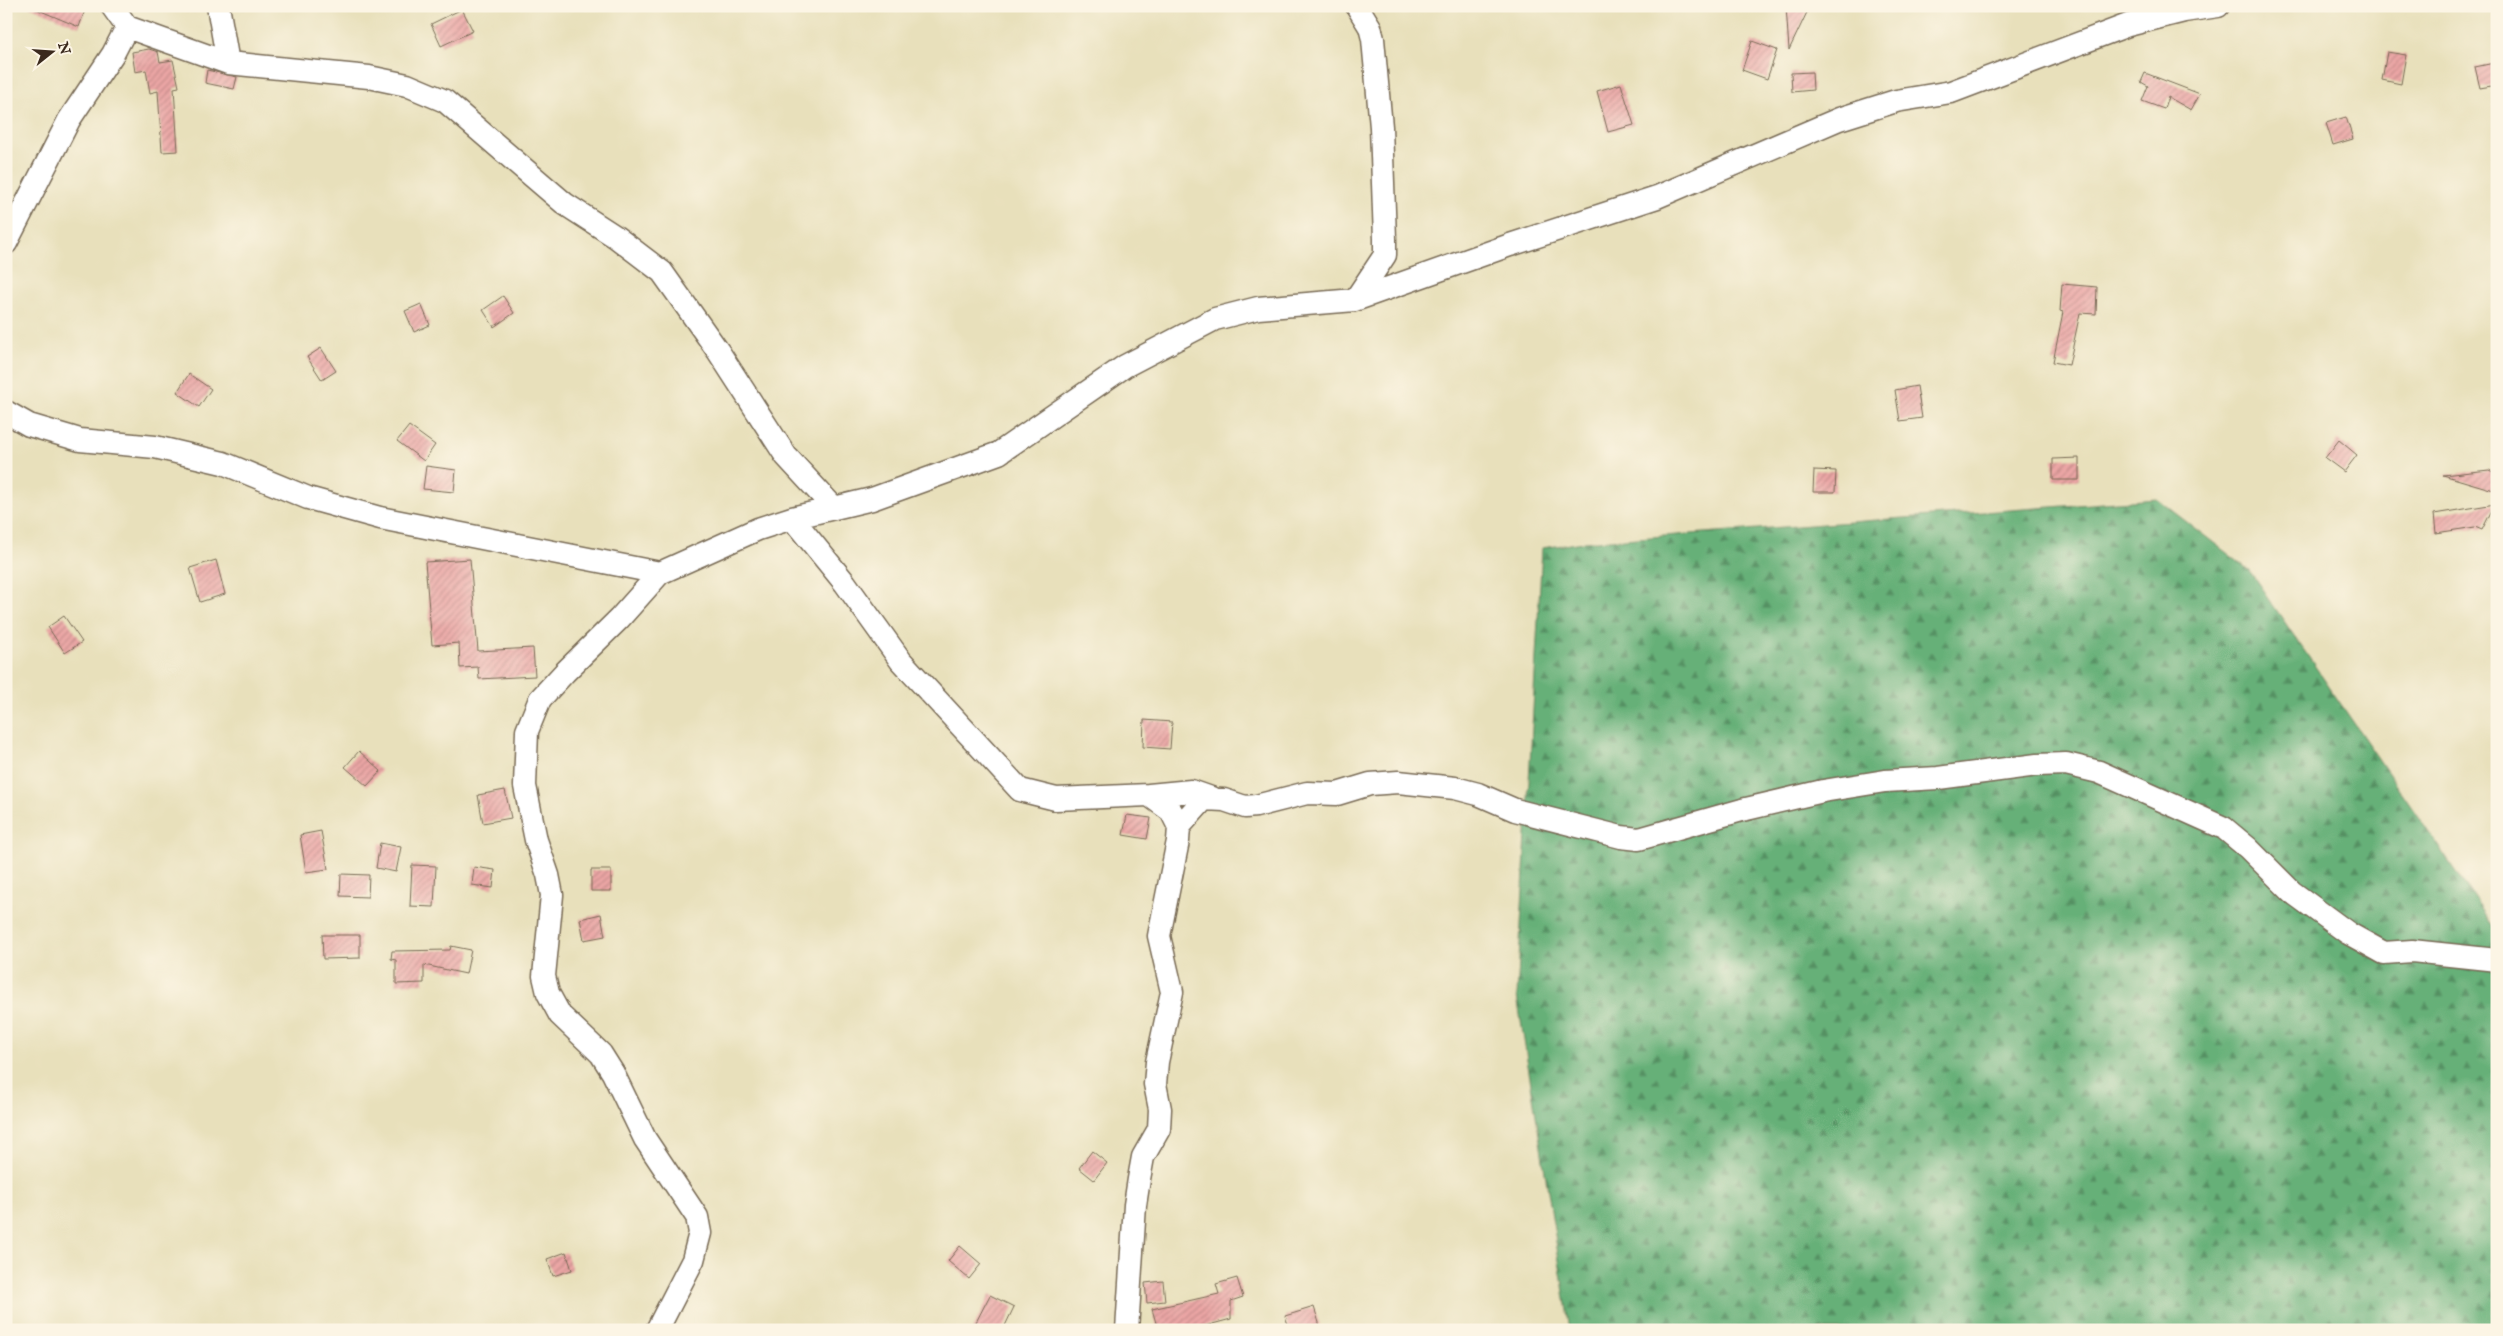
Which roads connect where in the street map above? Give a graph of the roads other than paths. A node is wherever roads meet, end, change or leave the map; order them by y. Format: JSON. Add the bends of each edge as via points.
{"nodes":[{"id":1,"x":112,"y":6,"type":"edge"},
{"id":2,"x":218,"y":6,"type":"edge"},
{"id":3,"x":1357,"y":6,"type":"edge"},
{"id":4,"x":2218,"y":6,"type":"edge"},
{"id":5,"x":128,"y":28,"type":"junction"},
{"id":6,"x":228,"y":63,"type":"junction"},
{"id":7,"x":6,"y":243,"type":"edge"},
{"id":8,"x":1356,"y":300,"type":"junction"},
{"id":9,"x":6,"y":412,"type":"edge"},
{"id":10,"x":834,"y":508,"type":"junction"},
{"id":11,"x":792,"y":518,"type":"junction"},
{"id":12,"x":660,"y":573,"type":"junction"},
{"id":13,"x":1149,"y":796,"type":"junction"},
{"id":14,"x":1210,"y":798,"type":"junction"},
{"id":15,"x":1179,"y":827,"type":"junction"},
{"id":16,"x":2497,"y":960,"type":"edge"},
{"id":17,"x":657,"y":1330,"type":"edge"},
{"id":18,"x":1127,"y":1330,"type":"edge"}],
"edges":[{"from":1,"to":5,"type":"street"},
{"from":2,"to":6,"type":"street"},
{"from":3,"to":8,"type":"street","via":[[1373,39],[1385,255]]},
{"from":4,"to":8,"type":"street","via":[[2128,25],[1951,92],[1896,101],[1839,119],[1657,197]]},
{"from":5,"to":6,"type":"street"},
{"from":5,"to":7,"type":"street","via":[[69,120]]},
{"from":6,"to":10,"type":"street","via":[[369,77],[407,85],[445,101],[565,204],[662,272],[786,456]]},
{"from":8,"to":10,"type":"street","via":[[1258,308],[1215,319],[1125,366],[999,453],[930,479]]},
{"from":9,"to":12,"type":"street","via":[[29,425],[80,440],[155,447],[223,463],[308,498],[380,518]]},
{"from":10,"to":11,"type":"street"},
{"from":11,"to":12,"type":"street","via":[[758,529]]},
{"from":11,"to":13,"type":"street","via":[[845,583],[901,661],[1020,790],[1056,799]]},
{"from":12,"to":17,"type":"street","via":[[619,620],[540,699],[527,730],[525,786],[552,895],[544,976],[548,993],[560,1015],[601,1054],[645,1139],[697,1217],[700,1233],[693,1260]]},
{"from":13,"to":14,"type":"street","via":[[1191,791]]},
{"from":13,"to":15,"type":"street","via":[[1172,811]]},
{"from":14,"to":15,"type":"street","via":[[1198,804]]},
{"from":14,"to":16,"type":"street","via":[[1245,807],[1307,793],[1337,794],[1370,784],[1398,782],[1455,788],[1515,810],[1639,839],[1823,791],[1885,781],[2066,764],[2100,772],[2224,828],[2292,892],[2348,933],[2384,953],[2412,951]]},
{"from":15,"to":18,"type":"street","via":[[1159,936],[1172,992],[1156,1069],[1160,1109],[1158,1129],[1143,1157],[1138,1187]]}]}
